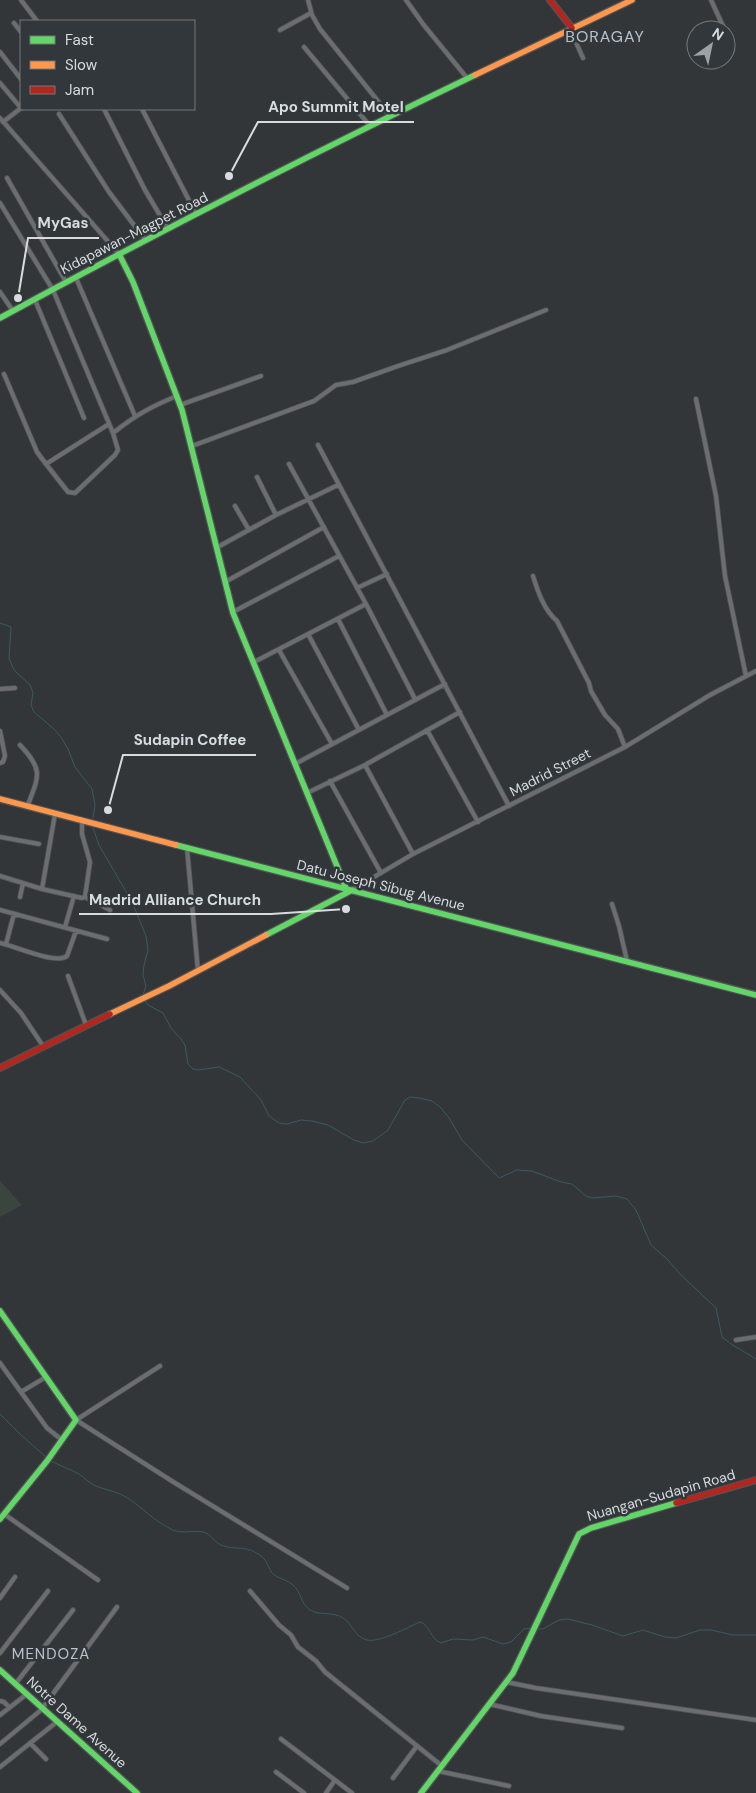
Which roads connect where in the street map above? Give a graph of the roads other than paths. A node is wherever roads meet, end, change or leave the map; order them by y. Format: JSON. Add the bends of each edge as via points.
{"nodes":[{"id":1,"x":21,"y":0,"type":"edge"},
{"id":2,"x":308,"y":0,"type":"edge"},
{"id":3,"x":406,"y":0,"type":"edge"},
{"id":4,"x":550,"y":0,"type":"edge"},
{"id":5,"x":632,"y":0,"type":"edge"},
{"id":6,"x":711,"y":0,"type":"edge"},
{"id":7,"x":311,"y":13,"type":"junction"},
{"id":8,"x":36,"y":20,"type":"edge"},
{"id":9,"x":720,"y":20,"type":"edge"},
{"id":10,"x":14,"y":23,"type":"dead end"},
{"id":11,"x":571,"y":29,"type":"junction"},
{"id":12,"x":280,"y":30,"type":"dead end"},
{"id":13,"x":20,"y":31,"type":"edge"},
{"id":14,"x":304,"y":47,"type":"dead end"},
{"id":15,"x":0,"y":52,"type":"edge"},
{"id":16,"x":583,"y":58,"type":"dead end"},
{"id":17,"x":20,"y":78,"type":"edge"},
{"id":18,"x":467,"y":78,"type":"junction"},
{"id":19,"x":0,"y":83,"type":"edge"},
{"id":20,"x":20,"y":107,"type":"edge"},
{"id":21,"x":20,"y":109,"type":"edge"},
{"id":22,"x":105,"y":110,"type":"edge"},
{"id":23,"x":143,"y":110,"type":"edge"},
{"id":24,"x":59,"y":114,"type":"dead end"},
{"id":25,"x":390,"y":116,"type":"junction"},
{"id":26,"x":0,"y":118,"type":"edge"},
{"id":27,"x":4,"y":122,"type":"junction"},
{"id":28,"x":370,"y":126,"type":"junction"},
{"id":29,"x":7,"y":178,"type":"dead end"},
{"id":30,"x":0,"y":203,"type":"edge"},
{"id":31,"x":196,"y":214,"type":"junction"},
{"id":32,"x":168,"y":229,"type":"junction"},
{"id":33,"x":146,"y":240,"type":"junction"},
{"id":34,"x":119,"y":254,"type":"junction"},
{"id":35,"x":76,"y":278,"type":"junction"},
{"id":36,"x":66,"y":282,"type":"junction"},
{"id":37,"x":53,"y":290,"type":"junction"},
{"id":38,"x":0,"y":292,"type":"edge"},
{"id":39,"x":35,"y":300,"type":"junction"},
{"id":40,"x":546,"y":310,"type":"dead end"},
{"id":41,"x":13,"y":312,"type":"junction"},
{"id":42,"x":0,"y":318,"type":"edge"},
{"id":43,"x":4,"y":374,"type":"dead end"},
{"id":44,"x":261,"y":376,"type":"dead end"},
{"id":45,"x":177,"y":396,"type":"junction"},
{"id":46,"x":696,"y":399,"type":"dead end"},
{"id":47,"x":180,"y":405,"type":"junction"},
{"id":48,"x":135,"y":416,"type":"junction"},
{"id":49,"x":84,"y":418,"type":"dead end"},
{"id":50,"x":109,"y":424,"type":"junction"},
{"id":51,"x":114,"y":433,"type":"junction"},
{"id":52,"x":318,"y":445,"type":"dead end"},
{"id":53,"x":192,"y":446,"type":"junction"},
{"id":54,"x":46,"y":464,"type":"junction"},
{"id":55,"x":289,"y":464,"type":"dead end"},
{"id":56,"x":257,"y":477,"type":"dead end"},
{"id":57,"x":338,"y":486,"type":"junction"},
{"id":58,"x":308,"y":500,"type":"junction"},
{"id":59,"x":235,"y":506,"type":"dead end"},
{"id":60,"x":276,"y":515,"type":"junction"},
{"id":61,"x":324,"y":527,"type":"junction"},
{"id":62,"x":249,"y":530,"type":"junction"},
{"id":63,"x":216,"y":548,"type":"junction"},
{"id":64,"x":339,"y":556,"type":"junction"},
{"id":65,"x":387,"y":574,"type":"junction"},
{"id":66,"x":533,"y":576,"type":"dead end"},
{"id":67,"x":225,"y":582,"type":"junction"},
{"id":68,"x":357,"y":588,"type":"junction"},
{"id":69,"x":366,"y":604,"type":"junction"},
{"id":70,"x":232,"y":613,"type":"junction"},
{"id":71,"x":338,"y":619,"type":"junction"},
{"id":72,"x":308,"y":634,"type":"junction"},
{"id":73,"x":279,"y":650,"type":"junction"},
{"id":74,"x":254,"y":662,"type":"junction"},
{"id":75,"x":756,"y":671,"type":"edge"},
{"id":76,"x":746,"y":676,"type":"junction"},
{"id":77,"x":445,"y":684,"type":"junction"},
{"id":78,"x":15,"y":688,"type":"dead end"},
{"id":79,"x":0,"y":689,"type":"edge"},
{"id":80,"x":415,"y":700,"type":"junction"},
{"id":81,"x":460,"y":712,"type":"junction"},
{"id":82,"x":388,"y":715,"type":"junction"},
{"id":83,"x":359,"y":730,"type":"junction"},
{"id":84,"x":428,"y":730,"type":"junction"},
{"id":85,"x":0,"y":731,"type":"edge"},
{"id":86,"x":332,"y":744,"type":"junction"},
{"id":87,"x":20,"y":745,"type":"dead end"},
{"id":88,"x":625,"y":747,"type":"junction"},
{"id":89,"x":0,"y":764,"type":"edge"},
{"id":90,"x":295,"y":764,"type":"junction"},
{"id":91,"x":365,"y":765,"type":"junction"},
{"id":92,"x":330,"y":781,"type":"junction"},
{"id":93,"x":307,"y":793,"type":"junction"},
{"id":94,"x":0,"y":799,"type":"edge"},
{"id":95,"x":27,"y":806,"type":"junction"},
{"id":96,"x":509,"y":806,"type":"junction"},
{"id":97,"x":55,"y":814,"type":"junction"},
{"id":98,"x":82,"y":820,"type":"junction"},
{"id":99,"x":478,"y":822,"type":"junction"},
{"id":100,"x":0,"y":837,"type":"edge"},
{"id":101,"x":38,"y":844,"type":"dead end"},
{"id":102,"x":187,"y":848,"type":"junction"},
{"id":103,"x":413,"y":854,"type":"junction"},
{"id":104,"x":381,"y":872,"type":"junction"},
{"id":105,"x":0,"y":876,"type":"edge"},
{"id":106,"x":23,"y":883,"type":"junction"},
{"id":107,"x":42,"y":889,"type":"junction"},
{"id":108,"x":349,"y":889,"type":"junction"},
{"id":109,"x":74,"y":896,"type":"junction"},
{"id":110,"x":20,"y":897,"type":"dead end"},
{"id":111,"x":85,"y":897,"type":"junction"},
{"id":112,"x":612,"y":904,"type":"dead end"},
{"id":113,"x":0,"y":910,"type":"edge"},
{"id":114,"x":110,"y":910,"type":"dead end"},
{"id":115,"x":14,"y":914,"type":"junction"},
{"id":116,"x":66,"y":927,"type":"junction"},
{"id":117,"x":76,"y":931,"type":"junction"},
{"id":118,"x":107,"y":939,"type":"dead end"},
{"id":119,"x":0,"y":943,"type":"edge"},
{"id":120,"x":6,"y":944,"type":"junction"},
{"id":121,"x":627,"y":961,"type":"junction"},
{"id":122,"x":198,"y":971,"type":"junction"},
{"id":123,"x":68,"y":976,"type":"dead end"},
{"id":124,"x":0,"y":990,"type":"edge"},
{"id":125,"x":756,"y":995,"type":"edge"},
{"id":126,"x":86,"y":1024,"type":"junction"},
{"id":127,"x":43,"y":1046,"type":"junction"},
{"id":128,"x":1,"y":1067,"type":"edge"},
{"id":129,"x":0,"y":1311,"type":"edge"},
{"id":130,"x":2,"y":1319,"type":"edge"},
{"id":131,"x":756,"y":1337,"type":"edge"},
{"id":132,"x":736,"y":1340,"type":"dead end"},
{"id":133,"x":0,"y":1363,"type":"edge"},
{"id":134,"x":160,"y":1366,"type":"dead end"},
{"id":135,"x":46,"y":1377,"type":"junction"},
{"id":136,"x":21,"y":1392,"type":"junction"},
{"id":137,"x":76,"y":1420,"type":"junction"},
{"id":138,"x":62,"y":1440,"type":"junction"},
{"id":139,"x":756,"y":1480,"type":"edge"},
{"id":140,"x":2,"y":1516,"type":"edge"},
{"id":141,"x":14,"y":1577,"type":"dead end"},
{"id":142,"x":98,"y":1580,"type":"dead end"},
{"id":143,"x":347,"y":1588,"type":"dead end"},
{"id":144,"x":48,"y":1591,"type":"dead end"},
{"id":145,"x":250,"y":1591,"type":"dead end"},
{"id":146,"x":0,"y":1598,"type":"edge"},
{"id":147,"x":118,"y":1608,"type":"dead end"},
{"id":148,"x":73,"y":1610,"type":"dead end"},
{"id":149,"x":0,"y":1653,"type":"edge"},
{"id":150,"x":0,"y":1670,"type":"edge"},
{"id":151,"x":506,"y":1682,"type":"junction"},
{"id":152,"x":16,"y":1683,"type":"junction"},
{"id":153,"x":27,"y":1694,"type":"junction"},
{"id":154,"x":0,"y":1701,"type":"edge"},
{"id":155,"x":490,"y":1704,"type":"junction"},
{"id":156,"x":9,"y":1707,"type":"junction"},
{"id":157,"x":43,"y":1707,"type":"junction"},
{"id":158,"x":0,"y":1714,"type":"edge"},
{"id":159,"x":756,"y":1720,"type":"edge"},
{"id":160,"x":58,"y":1721,"type":"junction"},
{"id":161,"x":622,"y":1728,"type":"dead end"},
{"id":162,"x":281,"y":1739,"type":"dead end"},
{"id":163,"x":30,"y":1742,"type":"junction"},
{"id":164,"x":0,"y":1744,"type":"edge"},
{"id":165,"x":417,"y":1746,"type":"junction"},
{"id":166,"x":46,"y":1759,"type":"dead end"},
{"id":167,"x":0,"y":1767,"type":"edge"},
{"id":168,"x":440,"y":1768,"type":"junction"},
{"id":169,"x":276,"y":1772,"type":"dead end"},
{"id":170,"x":393,"y":1778,"type":"dead end"},
{"id":171,"x":335,"y":1780,"type":"junction"},
{"id":172,"x":509,"y":1786,"type":"dead end"},
{"id":173,"x":137,"y":1793,"type":"edge"},
{"id":174,"x":304,"y":1793,"type":"edge"},
{"id":175,"x":326,"y":1793,"type":"edge"},
{"id":176,"x":352,"y":1793,"type":"edge"},
{"id":177,"x":421,"y":1793,"type":"edge"}],
"edges":[{"from":1,"to":8,"type":"street"},
{"from":2,"to":7,"type":"street"},
{"from":3,"to":18,"type":"street"},
{"from":4,"to":11,"type":"street"},
{"from":5,"to":11,"type":"street","name":"Kidapawan-Magpet Road"},
{"from":6,"to":9,"type":"street"},
{"from":7,"to":12,"type":"street"},
{"from":7,"to":25,"type":"street","via":[[320,29]]},
{"from":10,"to":13,"type":"street"},
{"from":11,"to":16,"type":"street"},
{"from":11,"to":18,"type":"street","name":"Kidapawan-Magpet Road"},
{"from":14,"to":28,"type":"street"},
{"from":15,"to":17,"type":"street"},
{"from":18,"to":25,"type":"street","name":"Kidapawan-Magpet Road"},
{"from":19,"to":20,"type":"street"},
{"from":21,"to":27,"type":"street"},
{"from":22,"to":32,"type":"street"},
{"from":23,"to":31,"type":"street"},
{"from":24,"to":33,"type":"street","via":[[109,192]]},
{"from":25,"to":28,"type":"street","name":"Kidapawan-Magpet Road"},
{"from":26,"to":27,"type":"street"},
{"from":27,"to":34,"type":"street"},
{"from":28,"to":31,"type":"street","name":"Kidapawan-Magpet Road"},
{"from":29,"to":36,"type":"street"},
{"from":30,"to":37,"type":"street"},
{"from":31,"to":32,"type":"street","name":"Kidapawan-Magpet Road"},
{"from":32,"to":33,"type":"street","name":"Kidapawan-Magpet Road"},
{"from":33,"to":34,"type":"street","name":"Kidapawan-Magpet Road"},
{"from":34,"to":35,"type":"street","name":"Kidapawan-Magpet Road"},
{"from":34,"to":45,"type":"street"},
{"from":35,"to":36,"type":"street","name":"Kidapawan-Magpet Road"},
{"from":35,"to":48,"type":"street"},
{"from":36,"to":37,"type":"street","name":"Kidapawan-Magpet Road"},
{"from":37,"to":39,"type":"street","name":"Kidapawan-Magpet Road"},
{"from":37,"to":50,"type":"street"},
{"from":38,"to":41,"type":"street"},
{"from":39,"to":41,"type":"street","name":"Kidapawan-Magpet Road"},
{"from":39,"to":49,"type":"street"},
{"from":40,"to":53,"type":"street","via":[[446,350],[339,384],[308,404]]},
{"from":41,"to":42,"type":"street","name":"Kidapawan-Magpet Road"},
{"from":43,"to":54,"type":"street","via":[[37,452]]},
{"from":44,"to":47,"type":"street"},
{"from":45,"to":47,"type":"street"},
{"from":45,"to":48,"type":"street"},
{"from":46,"to":76,"type":"street","via":[[716,496],[725,576]]},
{"from":47,"to":53,"type":"street"},
{"from":48,"to":51,"type":"street"},
{"from":50,"to":51,"type":"street"},
{"from":50,"to":54,"type":"street"},
{"from":51,"to":54,"type":"street","via":[[117,453],[75,493],[63,488]]},
{"from":52,"to":57,"type":"street"},
{"from":53,"to":63,"type":"street"},
{"from":55,"to":58,"type":"street"},
{"from":56,"to":60,"type":"street"},
{"from":57,"to":58,"type":"street"},
{"from":57,"to":65,"type":"street"},
{"from":58,"to":60,"type":"street"},
{"from":58,"to":61,"type":"street"},
{"from":59,"to":62,"type":"street"},
{"from":60,"to":62,"type":"street"},
{"from":61,"to":64,"type":"street"},
{"from":61,"to":67,"type":"street"},
{"from":62,"to":63,"type":"street"},
{"from":63,"to":67,"type":"street"},
{"from":64,"to":68,"type":"street"},
{"from":64,"to":70,"type":"street"},
{"from":65,"to":68,"type":"street"},
{"from":65,"to":77,"type":"street"},
{"from":66,"to":88,"type":"street","via":[[538,593],[557,621],[591,691],[604,715],[618,729]]},
{"from":67,"to":70,"type":"street"},
{"from":68,"to":69,"type":"street"},
{"from":69,"to":71,"type":"street"},
{"from":69,"to":80,"type":"street"},
{"from":70,"to":74,"type":"street"},
{"from":71,"to":72,"type":"street"},
{"from":71,"to":82,"type":"street"},
{"from":72,"to":73,"type":"street"},
{"from":72,"to":83,"type":"street"},
{"from":73,"to":74,"type":"street"},
{"from":73,"to":86,"type":"street"},
{"from":74,"to":90,"type":"street"},
{"from":75,"to":76,"type":"street","name":"Madrid Street"},
{"from":76,"to":88,"type":"street","name":"Madrid Street"},
{"from":77,"to":80,"type":"street"},
{"from":77,"to":81,"type":"street"},
{"from":78,"to":79,"type":"street"},
{"from":80,"to":82,"type":"street"},
{"from":81,"to":84,"type":"street"},
{"from":81,"to":96,"type":"street"},
{"from":82,"to":83,"type":"street"},
{"from":83,"to":86,"type":"street"},
{"from":84,"to":91,"type":"street"},
{"from":84,"to":99,"type":"street"},
{"from":85,"to":89,"type":"street","via":[[4,756]]},
{"from":86,"to":90,"type":"street"},
{"from":87,"to":95,"type":"street","via":[[32,758],[37,771]]},
{"from":88,"to":96,"type":"street","name":"Madrid Street"},
{"from":90,"to":93,"type":"street"},
{"from":91,"to":92,"type":"street"},
{"from":91,"to":103,"type":"street"},
{"from":92,"to":93,"type":"street"},
{"from":92,"to":104,"type":"street"},
{"from":93,"to":108,"type":"street"},
{"from":94,"to":95,"type":"street","name":"Datu Joseph Sibug Avenue"},
{"from":95,"to":97,"type":"street","name":"Datu Joseph Sibug Avenue"},
{"from":96,"to":99,"type":"street","name":"Madrid Street"},
{"from":97,"to":98,"type":"street","name":"Datu Joseph Sibug Avenue"},
{"from":97,"to":107,"type":"street"},
{"from":98,"to":102,"type":"street","name":"Datu Joseph Sibug Avenue"},
{"from":98,"to":111,"type":"street","via":[[82,834],[90,862]]},
{"from":99,"to":103,"type":"street","name":"Madrid Street"},
{"from":100,"to":101,"type":"street"},
{"from":102,"to":108,"type":"street","name":"Datu Joseph Sibug Avenue"},
{"from":102,"to":122,"type":"street"},
{"from":103,"to":104,"type":"street","name":"Madrid Street"},
{"from":104,"to":108,"type":"street","name":"Madrid Street"},
{"from":105,"to":106,"type":"street"},
{"from":106,"to":107,"type":"street"},
{"from":106,"to":110,"type":"street"},
{"from":107,"to":109,"type":"street"},
{"from":108,"to":121,"type":"street","name":"Datu Joseph Sibug Avenue"},
{"from":108,"to":122,"type":"street"},
{"from":109,"to":111,"type":"street"},
{"from":109,"to":116,"type":"street"},
{"from":111,"to":114,"type":"street"},
{"from":112,"to":121,"type":"street"},
{"from":113,"to":115,"type":"street"},
{"from":115,"to":116,"type":"street"},
{"from":115,"to":120,"type":"street"},
{"from":116,"to":117,"type":"street"},
{"from":117,"to":118,"type":"street"},
{"from":117,"to":120,"type":"street","via":[[67,956],[61,959]]},
{"from":119,"to":120,"type":"street"},
{"from":121,"to":125,"type":"street","name":"Datu Joseph Sibug Avenue"},
{"from":122,"to":126,"type":"street"},
{"from":123,"to":126,"type":"street"},
{"from":124,"to":127,"type":"street","via":[[21,1013]]},
{"from":126,"to":127,"type":"street"},
{"from":127,"to":128,"type":"street"},
{"from":129,"to":130,"type":"street"},
{"from":130,"to":135,"type":"street"},
{"from":131,"to":132,"type":"street"},
{"from":133,"to":136,"type":"street"},
{"from":134,"to":137,"type":"street"},
{"from":135,"to":136,"type":"street"},
{"from":135,"to":137,"type":"street"},
{"from":136,"to":138,"type":"street","via":[[47,1428]]},
{"from":137,"to":138,"type":"street"},
{"from":137,"to":143,"type":"street"},
{"from":138,"to":140,"type":"street"},
{"from":139,"to":151,"type":"street","name":"Nuangan-Sudapin Road","via":[[579,1534],[524,1652]]},
{"from":140,"to":142,"type":"street"},
{"from":141,"to":146,"type":"street"},
{"from":144,"to":149,"type":"street"},
{"from":145,"to":165,"type":"street","via":[[291,1634],[298,1647]]},
{"from":147,"to":157,"type":"street"},
{"from":148,"to":152,"type":"street"},
{"from":150,"to":152,"type":"street","name":"Notre Dame Avenue"},
{"from":151,"to":155,"type":"street","name":"Nuangan-Sudapin Road"},
{"from":151,"to":159,"type":"street"},
{"from":152,"to":153,"type":"street","name":"Notre Dame Avenue"},
{"from":153,"to":156,"type":"street"},
{"from":153,"to":157,"type":"street","name":"Notre Dame Avenue"},
{"from":154,"to":156,"type":"street"},
{"from":155,"to":161,"type":"street","via":[[541,1716]]},
{"from":155,"to":168,"type":"street","name":"Nuangan-Sudapin Road"},
{"from":156,"to":158,"type":"street"},
{"from":157,"to":160,"type":"street","name":"Notre Dame Avenue"},
{"from":157,"to":164,"type":"street"},
{"from":160,"to":163,"type":"street"},
{"from":160,"to":173,"type":"street","name":"Notre Dame Avenue"},
{"from":162,"to":171,"type":"street"},
{"from":163,"to":166,"type":"street"},
{"from":163,"to":167,"type":"street"},
{"from":165,"to":168,"type":"street"},
{"from":165,"to":170,"type":"street"},
{"from":168,"to":172,"type":"street"},
{"from":168,"to":177,"type":"street","name":"Nuangan-Sudapin Road"},
{"from":169,"to":174,"type":"street"},
{"from":171,"to":175,"type":"street"},
{"from":171,"to":176,"type":"street"}]}
